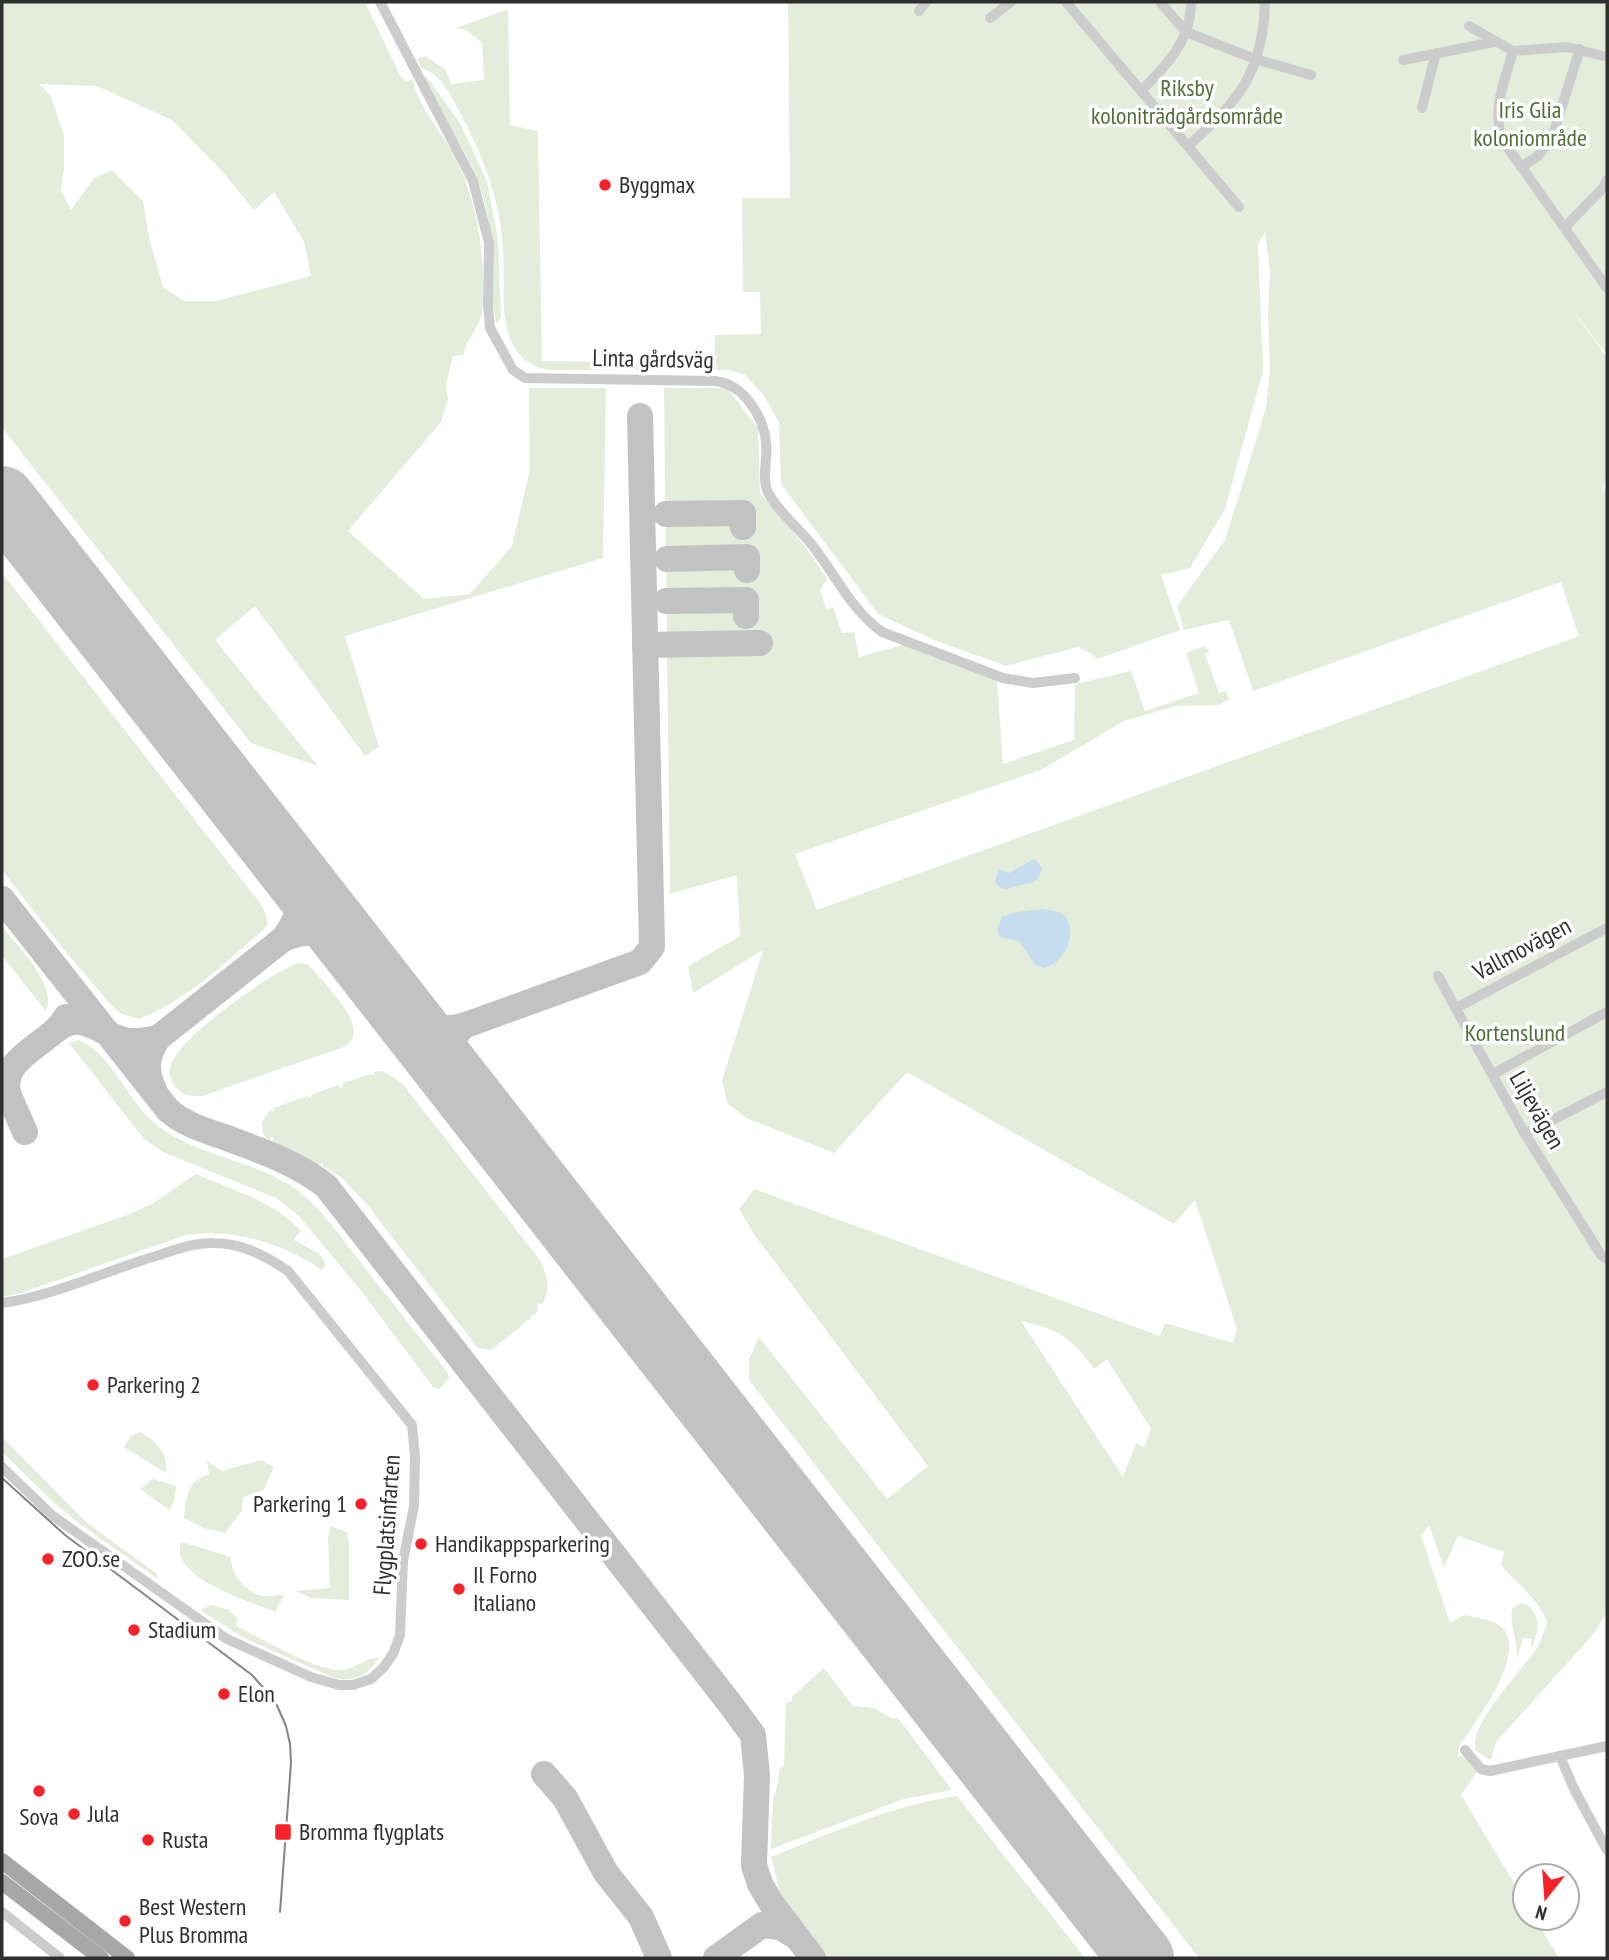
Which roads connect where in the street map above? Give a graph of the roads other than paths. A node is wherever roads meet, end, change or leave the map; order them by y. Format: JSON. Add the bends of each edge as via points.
{"nodes":[{"id":1,"x":380,"y":2,"type":"edge"},
{"id":2,"x":926,"y":2,"type":"edge"},
{"id":3,"x":1011,"y":2,"type":"edge"},
{"id":4,"x":1066,"y":2,"type":"edge"},
{"id":5,"x":1160,"y":2,"type":"edge"},
{"id":6,"x":1191,"y":2,"type":"edge"},
{"id":7,"x":1265,"y":2,"type":"edge"},
{"id":8,"x":919,"y":11,"type":"dead end"},
{"id":9,"x":990,"y":18,"type":"dead end"},
{"id":10,"x":1469,"y":26,"type":"dead end"},
{"id":11,"x":1186,"y":32,"type":"junction"},
{"id":12,"x":1494,"y":42,"type":"junction"},
{"id":13,"x":1580,"y":48,"type":"junction"},
{"id":14,"x":1513,"y":51,"type":"junction"},
{"id":15,"x":1436,"y":53,"type":"junction"},
{"id":16,"x":1607,"y":57,"type":"edge"},
{"id":17,"x":1255,"y":59,"type":"junction"},
{"id":18,"x":1403,"y":60,"type":"dead end"},
{"id":19,"x":1311,"y":75,"type":"dead end"},
{"id":20,"x":1142,"y":90,"type":"junction"},
{"id":21,"x":1422,"y":108,"type":"dead end"},
{"id":22,"x":1189,"y":145,"type":"junction"},
{"id":23,"x":1521,"y":167,"type":"junction"},
{"id":24,"x":1607,"y":180,"type":"edge"},
{"id":25,"x":1239,"y":206,"type":"dead end"},
{"id":26,"x":1565,"y":227,"type":"junction"},
{"id":27,"x":1606,"y":282,"type":"edge"},
{"id":28,"x":1075,"y":678,"type":"dead end"},
{"id":29,"x":1607,"y":928,"type":"edge"},
{"id":30,"x":1438,"y":976,"type":"dead end"},
{"id":31,"x":1456,"y":1008,"type":"junction"},
{"id":32,"x":1607,"y":1012,"type":"edge"},
{"id":33,"x":1493,"y":1074,"type":"junction"},
{"id":34,"x":1607,"y":1093,"type":"edge"},
{"id":35,"x":1525,"y":1134,"type":"junction"},
{"id":36,"x":1607,"y":1259,"type":"edge"},
{"id":37,"x":2,"y":1303,"type":"edge"},
{"id":38,"x":2,"y":1467,"type":"edge"},
{"id":39,"x":1607,"y":1746,"type":"edge"},
{"id":40,"x":1465,"y":1751,"type":"dead end"},
{"id":41,"x":1560,"y":1756,"type":"junction"},
{"id":42,"x":1607,"y":1850,"type":"edge"},
{"id":43,"x":2,"y":1861,"type":"edge"},
{"id":44,"x":2,"y":1882,"type":"edge"},
{"id":45,"x":51,"y":1910,"type":"junction"},
{"id":46,"x":2,"y":1912,"type":"edge"},
{"id":47,"x":60,"y":1958,"type":"edge"},
{"id":48,"x":101,"y":1958,"type":"edge"},
{"id":49,"x":127,"y":1958,"type":"edge"}],
"edges":[{"from":1,"to":28,"type":"street","name":"Linta gårdsväg","via":[[473,181],[489,243],[490,328],[513,370],[525,378],[715,381],[734,386],[762,422],[767,490],[870,624],[1003,678],[1033,683]]},
{"from":2,"to":8,"type":"street"},
{"from":3,"to":9,"type":"street"},
{"from":4,"to":20,"type":"street"},
{"from":5,"to":11,"type":"street"},
{"from":6,"to":11,"type":"street"},
{"from":7,"to":17,"type":"street"},
{"from":10,"to":12,"type":"street"},
{"from":11,"to":17,"type":"street"},
{"from":11,"to":20,"type":"street","via":[[1169,63]]},
{"from":12,"to":14,"type":"street"},
{"from":12,"to":15,"type":"street"},
{"from":13,"to":14,"type":"street"},
{"from":13,"to":16,"type":"street"},
{"from":13,"to":23,"type":"street","via":[[1552,138],[1538,156]]},
{"from":14,"to":23,"type":"street","via":[[1496,119],[1501,138]]},
{"from":15,"to":18,"type":"street"},
{"from":15,"to":21,"type":"street"},
{"from":17,"to":19,"type":"street"},
{"from":17,"to":22,"type":"street","via":[[1233,104]]},
{"from":20,"to":22,"type":"street"},
{"from":22,"to":25,"type":"street"},
{"from":23,"to":26,"type":"street"},
{"from":24,"to":26,"type":"street"},
{"from":26,"to":27,"type":"street"},
{"from":29,"to":31,"type":"street","name":"Vallmovägen"},
{"from":30,"to":31,"type":"street","name":"Liljevägen"},
{"from":31,"to":33,"type":"street","name":"Liljevägen"},
{"from":32,"to":33,"type":"street"},
{"from":33,"to":35,"type":"street","name":"Liljevägen"},
{"from":34,"to":35,"type":"street"},
{"from":35,"to":36,"type":"street","name":"Liljevägen"},
{"from":37,"to":38,"type":"street","name":"Flygplatsinfarten","via":[[188,1246],[214,1243],[244,1248],[288,1271],[412,1425],[414,1506],[403,1561],[400,1635],[393,1654],[371,1679],[339,1685],[227,1639],[53,1516]]},
{"from":39,"to":41,"type":"street"},
{"from":40,"to":41,"type":"street","via":[[1481,1769],[1490,1771]]},
{"from":41,"to":42,"type":"street"},
{"from":43,"to":45,"type":"main road"},
{"from":44,"to":45,"type":"main road"},
{"from":45,"to":48,"type":"main road"},
{"from":45,"to":49,"type":"main road"},
{"from":46,"to":47,"type":"street"}]}
